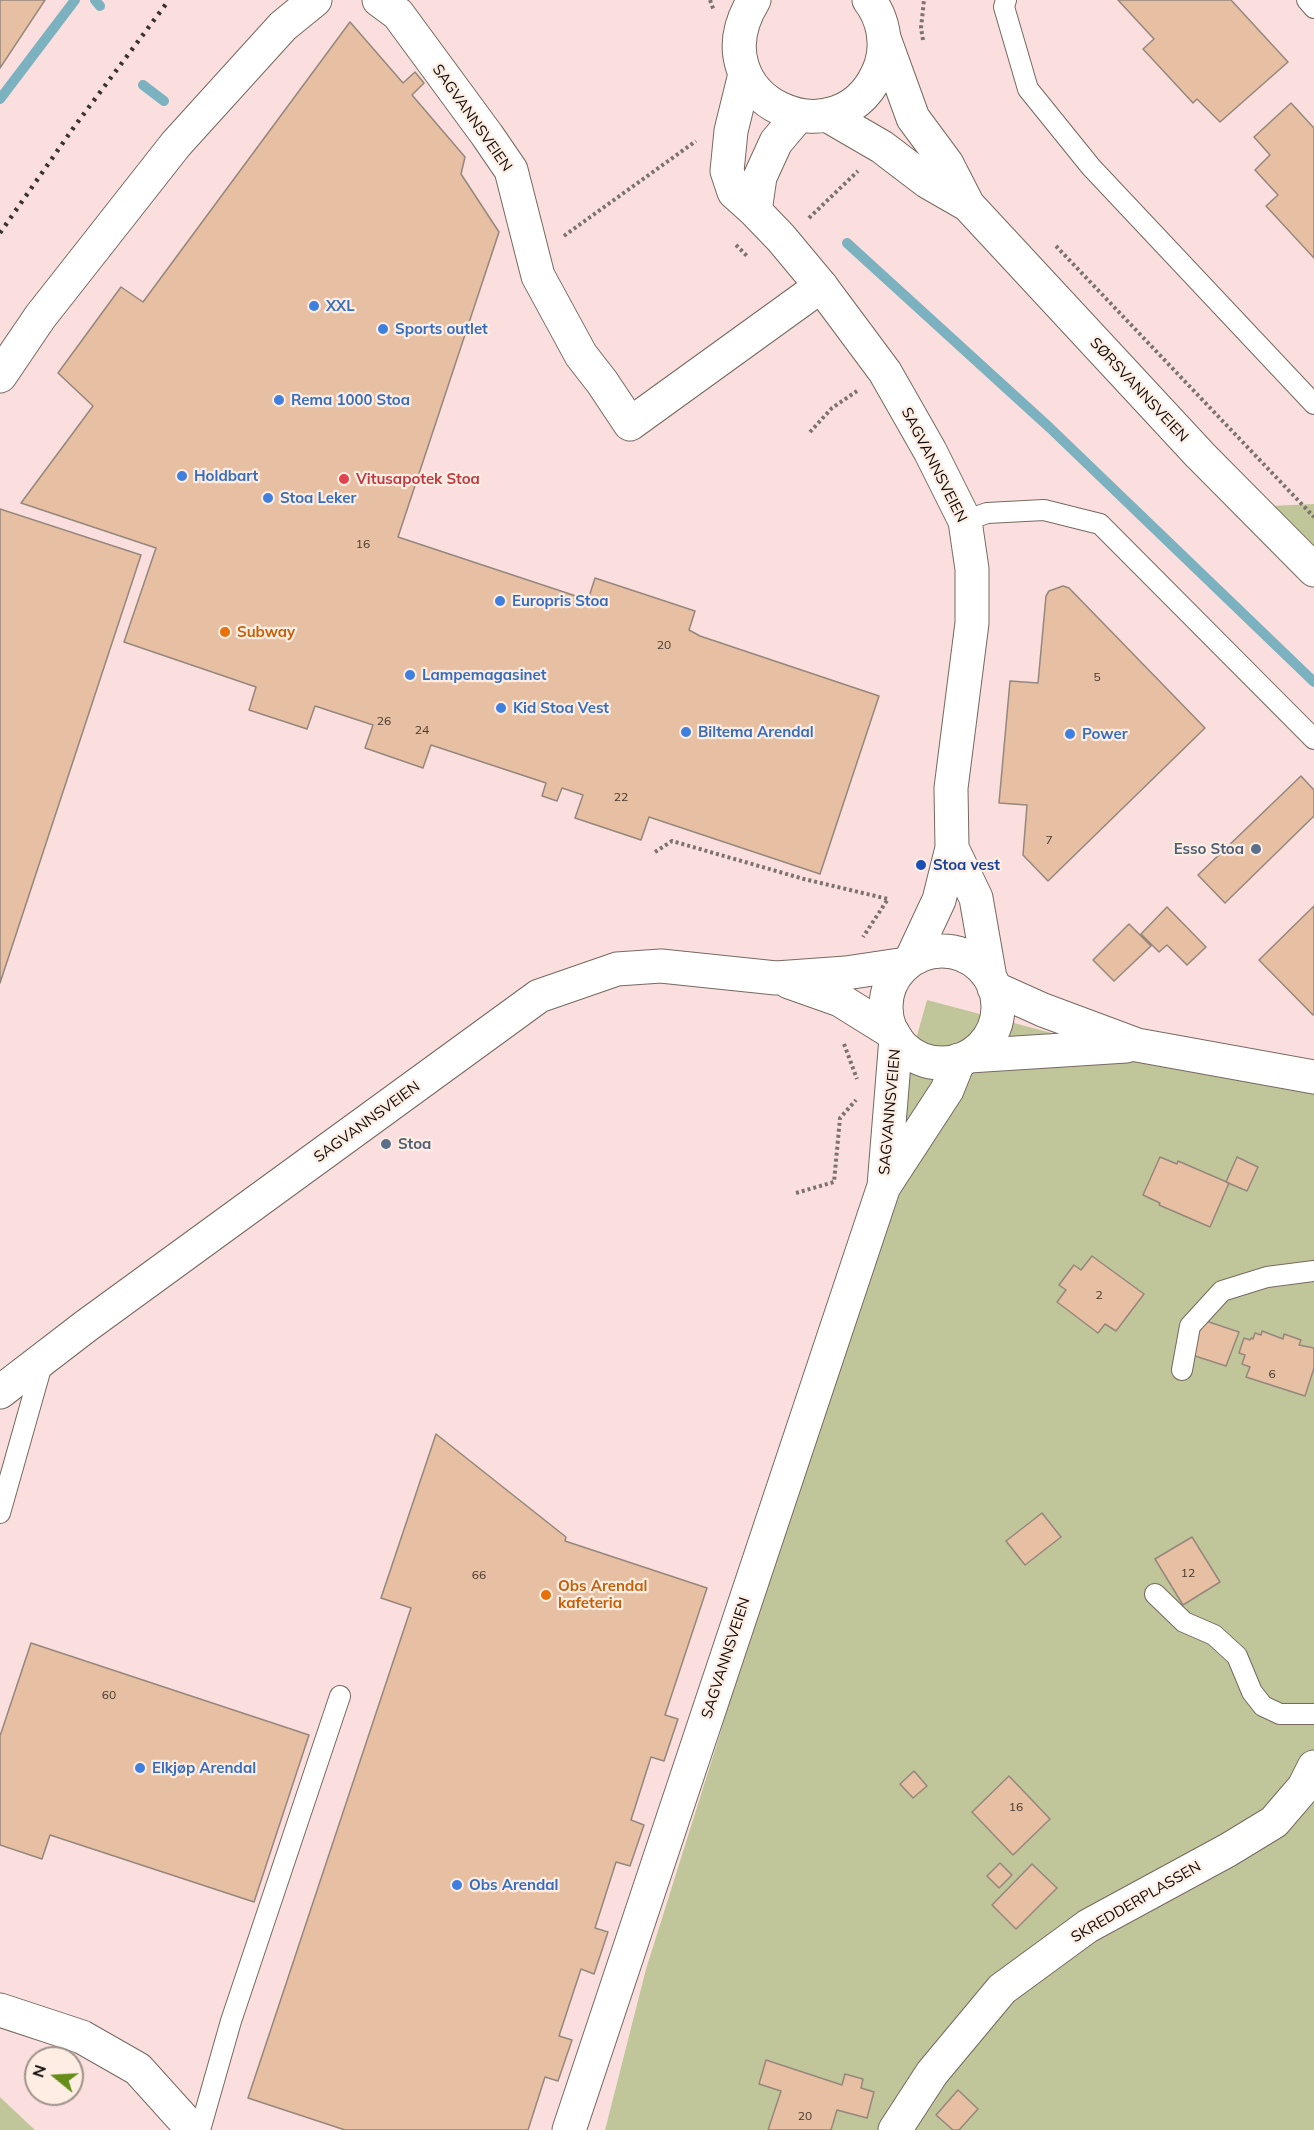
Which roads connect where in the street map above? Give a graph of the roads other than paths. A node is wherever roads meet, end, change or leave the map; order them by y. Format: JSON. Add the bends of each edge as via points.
{"nodes":[{"id":1,"x":315,"y":0,"type":"edge"},
{"id":2,"x":379,"y":0,"type":"edge"},
{"id":3,"x":1006,"y":0,"type":"edge"},
{"id":4,"x":1307,"y":0,"type":"edge"},
{"id":5,"x":736,"y":8,"type":"edge"},
{"id":6,"x":1314,"y":8,"type":"edge"},
{"id":7,"x":878,"y":12,"type":"edge"},
{"id":8,"x":745,"y":74,"type":"junction"},
{"id":9,"x":812,"y":115,"type":"junction"},
{"id":10,"x":968,"y":206,"type":"junction"},
{"id":11,"x":755,"y":211,"type":"junction"},
{"id":12,"x":820,"y":286,"type":"junction"},
{"id":13,"x":0,"y":376,"type":"edge"},
{"id":14,"x":1314,"y":404,"type":"edge"},
{"id":15,"x":965,"y":521,"type":"junction"},
{"id":16,"x":1314,"y":570,"type":"edge"},
{"id":17,"x":1314,"y":739,"type":"edge"},
{"id":18,"x":952,"y":848,"type":"junction"},
{"id":19,"x":908,"y":962,"type":"junction"},
{"id":20,"x":776,"y":978,"type":"junction"},
{"id":21,"x":992,"y":983,"type":"junction"},
{"id":22,"x":894,"y":1036,"type":"junction"},
{"id":23,"x":1137,"y":1045,"type":"junction"},
{"id":24,"x":964,"y":1058,"type":"junction"},
{"id":25,"x":1314,"y":1077,"type":"edge"},
{"id":26,"x":884,"y":1186,"type":"junction"},
{"id":27,"x":1314,"y":1271,"type":"edge"},
{"id":28,"x":44,"y":1358,"type":"junction"},
{"id":29,"x":1182,"y":1370,"type":"dead end"},
{"id":30,"x":0,"y":1392,"type":"edge"},
{"id":31,"x":0,"y":1513,"type":"edge"},
{"id":32,"x":1155,"y":1594,"type":"dead end"},
{"id":33,"x":340,"y":1696,"type":"dead end"},
{"id":34,"x":1314,"y":1714,"type":"edge"},
{"id":35,"x":1314,"y":1767,"type":"edge"},
{"id":36,"x":0,"y":2010,"type":"edge"},
{"id":37,"x":193,"y":2130,"type":"edge"},
{"id":38,"x":200,"y":2130,"type":"edge"},
{"id":39,"x":569,"y":2130,"type":"edge"},
{"id":40,"x":895,"y":2130,"type":"edge"}],
"edges":[{"from":1,"to":13,"type":"street","via":[[283,26],[176,144],[40,317]]},
{"from":2,"to":12,"type":"street","name":"SAGVANNSVEIEN","via":[[399,14],[511,170],[538,276],[581,355],[630,424]]},
{"from":3,"to":14,"type":"lane","via":[[1004,6],[1028,89],[1091,167]]},
{"from":4,"to":6,"type":"lane"},
{"from":5,"to":8,"type":"street"},
{"from":7,"to":9,"type":"street","via":[[883,59],[876,79],[847,108]]},
{"from":7,"to":10,"type":"street","name":"SØRSVANNSVEIEN","via":[[914,117],[947,164]]},
{"from":8,"to":9,"type":"street","name":"SØRSVANNSVEIEN","via":[[758,93],[776,108]]},
{"from":8,"to":11,"type":"street","name":"SAGVANNSVEIEN","via":[[731,131],[727,171],[734,192]]},
{"from":9,"to":10,"type":"street","name":"SØRSVANNSVEIEN","via":[[882,147]]},
{"from":9,"to":11,"type":"street","via":[[776,142],[760,177]]},
{"from":10,"to":16,"type":"street","name":"SØRSVANNSVEIEN","via":[[1200,455]]},
{"from":11,"to":12,"type":"street","name":"SAGVANNSVEIEN"},
{"from":12,"to":15,"type":"street","name":"SAGVANNSVEIEN","via":[[885,372]]},
{"from":15,"to":17,"type":"lane","via":[[987,513],[1044,510],[1100,524]]},
{"from":15,"to":18,"type":"street","name":"SAGVANNSVEIEN","via":[[972,569],[972,623],[951,788]]},
{"from":18,"to":19,"type":"street","name":"SAGVANNSVEIEN","via":[[939,900]]},
{"from":18,"to":21,"type":"street","name":"SAGVANNSVEIEN","via":[[976,898]]},
{"from":19,"to":20,"type":"street","name":"SAGVANNSVEIEN","via":[[846,973]]},
{"from":19,"to":21,"type":"street","via":[[927,953],[963,955],[979,964]]},
{"from":19,"to":22,"type":"street","via":[[894,978],[887,996],[887,1015]]},
{"from":20,"to":22,"type":"street","name":"SAGVANNSVEIEN","via":[[840,1000]]},
{"from":20,"to":28,"type":"street","name":"SAGVANNSVEIEN","via":[[661,966],[617,969],[539,996]]},
{"from":21,"to":23,"type":"street","via":[[1043,1010]]},
{"from":21,"to":24,"type":"street","via":[[998,1003],[992,1034]]},
{"from":22,"to":24,"type":"street","via":[[924,1060],[941,1063]]},
{"from":22,"to":26,"type":"street","name":"SAGVANNSVEIEN"},
{"from":23,"to":24,"type":"street"},
{"from":23,"to":25,"type":"street"},
{"from":24,"to":26,"type":"street","name":"SAGVANNSVEIEN"},
{"from":26,"to":39,"type":"street","name":"SAGVANNSVEIEN"},
{"from":27,"to":29,"type":"lane","via":[[1267,1276],[1222,1292],[1190,1326]]},
{"from":28,"to":30,"type":"street","name":"SAGVANNSVEIEN"},
{"from":28,"to":31,"type":"lane"},
{"from":32,"to":34,"type":"lane","via":[[1184,1622],[1214,1635],[1237,1656],[1252,1692],[1263,1706],[1280,1714]]},
{"from":33,"to":38,"type":"lane","via":[[231,2021]]},
{"from":35,"to":40,"type":"street","name":"SKREDDERPLASSEN","via":[[1304,1787],[1274,1822],[1088,1926],[1002,1989],[932,2073]]},
{"from":36,"to":37,"type":"street","via":[[82,2037],[138,2068]]}]}
